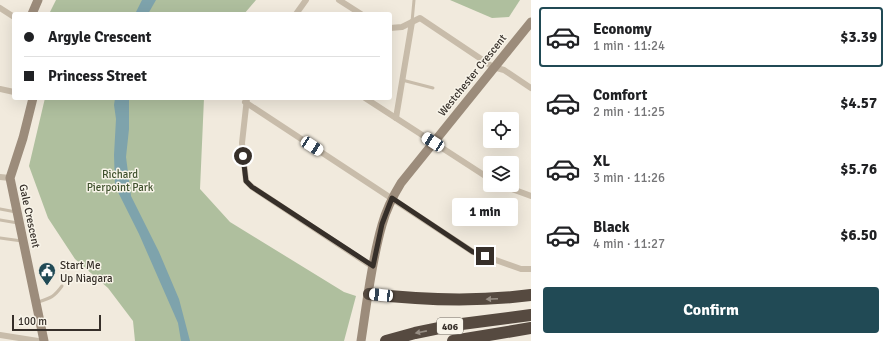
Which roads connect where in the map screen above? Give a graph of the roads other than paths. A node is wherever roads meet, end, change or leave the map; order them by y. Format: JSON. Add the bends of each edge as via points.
{"nodes":[{"id":1,"x":38,"y":0,"type":"edge"},
{"id":2,"x":306,"y":0,"type":"edge"},
{"id":3,"x":339,"y":0,"type":"edge"},
{"id":4,"x":414,"y":0,"type":"edge"},
{"id":5,"x":2,"y":9,"type":"edge"},
{"id":6,"x":33,"y":12,"type":"edge"},
{"id":7,"x":297,"y":12,"type":"edge"},
{"id":8,"x":358,"y":12,"type":"edge"},
{"id":9,"x":0,"y":16,"type":"edge"},
{"id":10,"x":12,"y":16,"type":"edge"},
{"id":11,"x":412,"y":22,"type":"junction"},
{"id":12,"x":531,"y":22,"type":"edge"},
{"id":13,"x":392,"y":28,"type":"edge"},
{"id":14,"x":493,"y":67,"type":"junction"},
{"id":15,"x":402,"y":80,"type":"junction"},
{"id":16,"x":433,"y":88,"type":"dead end"},
{"id":17,"x":531,"y":88,"type":"edge"},
{"id":18,"x":0,"y":89,"type":"edge"},
{"id":19,"x":12,"y":92,"type":"edge"},
{"id":20,"x":32,"y":100,"type":"edge"},
{"id":21,"x":246,"y":100,"type":"edge"},
{"id":22,"x":368,"y":100,"type":"edge"},
{"id":23,"x":396,"y":118,"type":"junction"},
{"id":24,"x":433,"y":142,"type":"junction"},
{"id":25,"x":483,"y":174,"type":"edge"},
{"id":26,"x":0,"y":177,"type":"edge"},
{"id":27,"x":10,"y":178,"type":"junction"},
{"id":28,"x":519,"y":192,"type":"edge"},
{"id":29,"x":531,"y":196,"type":"edge"},
{"id":30,"x":392,"y":198,"type":"junction"},
{"id":31,"x":0,"y":209,"type":"edge"},
{"id":32,"x":17,"y":212,"type":"junction"},
{"id":33,"x":0,"y":220,"type":"edge"},
{"id":34,"x":20,"y":223,"type":"junction"},
{"id":35,"x":0,"y":238,"type":"edge"},
{"id":36,"x":23,"y":241,"type":"junction"},
{"id":37,"x":373,"y":266,"type":"junction"},
{"id":38,"x":531,"y":269,"type":"edge"},
{"id":39,"x":62,"y":286,"type":"dead end"},
{"id":40,"x":369,"y":294,"type":"junction"},
{"id":41,"x":531,"y":295,"type":"edge"},
{"id":42,"x":36,"y":302,"type":"junction"},
{"id":43,"x":531,"y":315,"type":"edge"},
{"id":44,"x":531,"y":328,"type":"edge"},
{"id":45,"x":0,"y":335,"type":"edge"},
{"id":46,"x":12,"y":339,"type":"edge"},
{"id":47,"x":38,"y":341,"type":"edge"},
{"id":48,"x":44,"y":341,"type":"edge"},
{"id":49,"x":361,"y":341,"type":"edge"},
{"id":50,"x":386,"y":341,"type":"edge"},
{"id":51,"x":453,"y":341,"type":"edge"}],
"edges":[{"from":1,"to":6,"type":"main road"},
{"from":2,"to":7,"type":"street"},
{"from":3,"to":8,"type":"street"},
{"from":4,"to":11,"type":"lane"},
{"from":5,"to":9,"type":"lane"},
{"from":5,"to":10,"type":"street"},
{"from":11,"to":13,"type":"street","via":[[402,27]]},
{"from":11,"to":14,"type":"street","via":[[420,18]]},
{"from":11,"to":15,"type":"street"},
{"from":12,"to":14,"type":"main road","name":"Westchester Crescent"},
{"from":14,"to":17,"type":"street","via":[[504,70]]},
{"from":14,"to":24,"type":"main road","name":"Westchester Crescent"},
{"from":15,"to":16,"type":"lane"},
{"from":15,"to":23,"type":"street"},
{"from":18,"to":19,"type":"street"},
{"from":20,"to":27,"type":"main road","name":"Gale Crescent"},
{"from":21,"to":30,"type":"street"},
{"from":21,"to":37,"type":"street","via":[[242,143],[246,181]]},
{"from":22,"to":23,"type":"street"},
{"from":23,"to":24,"type":"street"},
{"from":24,"to":25,"type":"street"},
{"from":24,"to":30,"type":"main road","name":"Westchester Crescent"},
{"from":26,"to":27,"type":"street"},
{"from":27,"to":32,"type":"main road","name":"Gale Crescent"},
{"from":28,"to":29,"type":"street"},
{"from":30,"to":37,"type":"main road","name":"Westchester Crescent","via":[[382,224]]},
{"from":30,"to":38,"type":"street","via":[[473,252],[521,269]]},
{"from":31,"to":32,"type":"lane"},
{"from":32,"to":34,"type":"main road","name":"Gale Crescent"},
{"from":33,"to":34,"type":"lane"},
{"from":34,"to":36,"type":"main road","name":"Gale Crescent"},
{"from":35,"to":36,"type":"lane"},
{"from":36,"to":42,"type":"main road","name":"Gale Crescent"},
{"from":37,"to":40,"type":"main road","name":"Westchester Crescent"},
{"from":39,"to":42,"type":"lane","via":[[56,295]]},
{"from":41,"to":40,"type":"highway","one_way":true,"via":[[468,299]]},
{"from":40,"to":49,"type":"main road","name":"Westchester Crescent"},
{"from":42,"to":48,"type":"main road","name":"Gale Crescent"},
{"from":43,"to":50,"type":"highway","number":"406","one_way":true,"via":[[454,325]]},
{"from":44,"to":51,"type":"highway","number":"406"},
{"from":45,"to":46,"type":"street"},
{"from":46,"to":47,"type":"street"}]}
